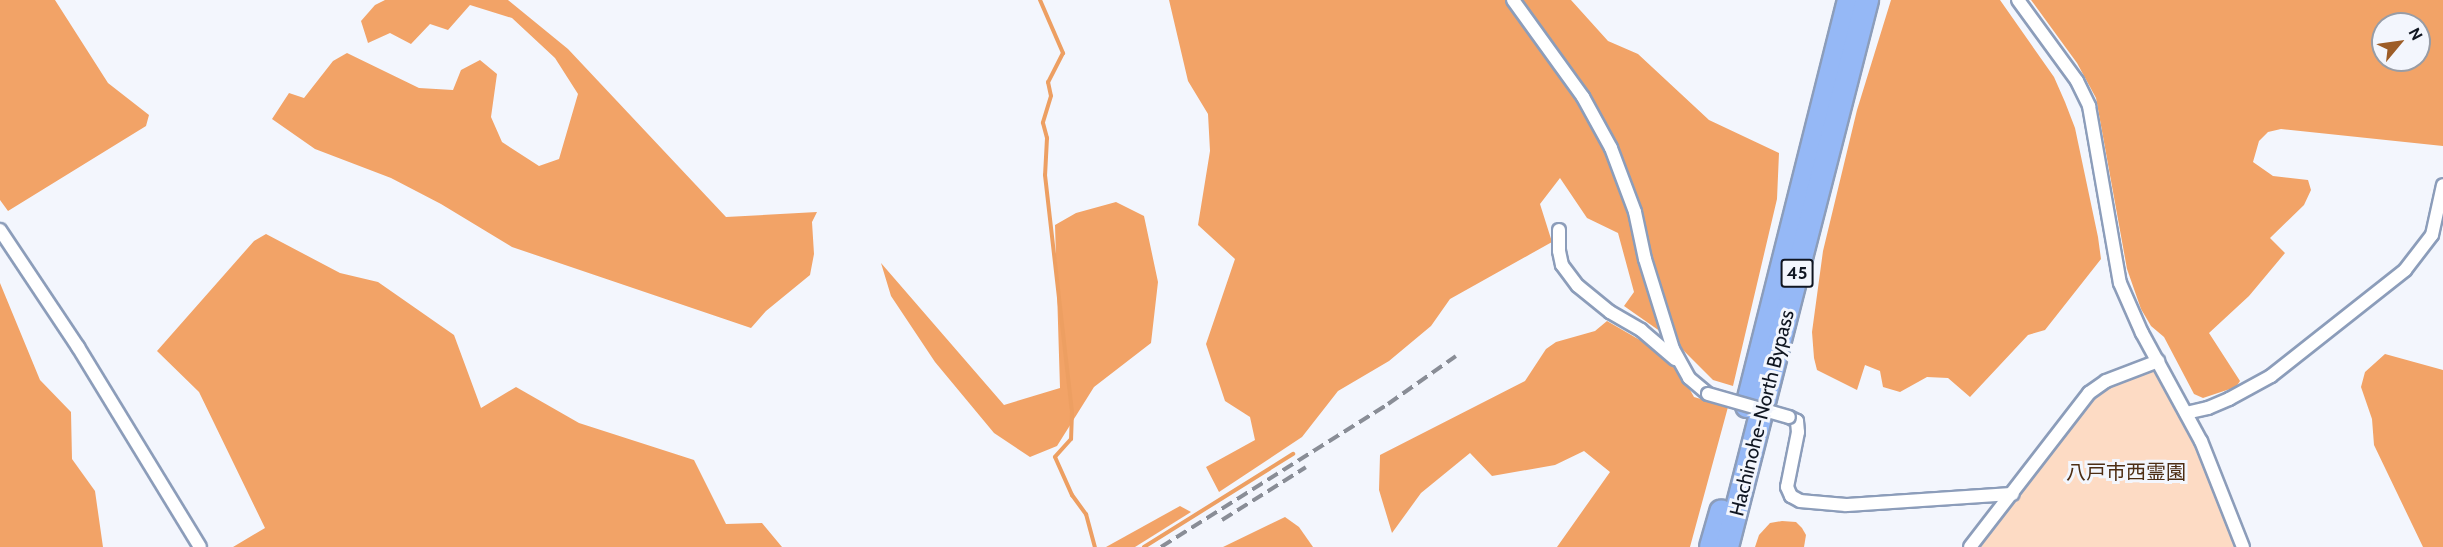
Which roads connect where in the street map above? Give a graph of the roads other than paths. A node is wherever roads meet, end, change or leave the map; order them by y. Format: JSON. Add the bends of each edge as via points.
{"nodes":[{"id":1,"x":1513,"y":0,"type":"edge"},
{"id":2,"x":1849,"y":0,"type":"edge"},
{"id":3,"x":1868,"y":0,"type":"edge"},
{"id":4,"x":2018,"y":0,"type":"edge"},
{"id":5,"x":2443,"y":185,"type":"edge"},
{"id":6,"x":0,"y":230,"type":"edge"},
{"id":7,"x":1559,"y":230,"type":"dead end"},
{"id":8,"x":2158,"y":361,"type":"junction"},
{"id":9,"x":1681,"y":364,"type":"junction"},
{"id":10,"x":2186,"y":413,"type":"junction"},
{"id":11,"x":2013,"y":494,"type":"junction"},
{"id":12,"x":200,"y":547,"type":"edge"},
{"id":13,"x":1711,"y":547,"type":"edge"},
{"id":14,"x":1727,"y":547,"type":"edge"},
{"id":15,"x":1970,"y":547,"type":"edge"},
{"id":16,"x":2242,"y":547,"type":"edge"}],
"edges":[{"from":1,"to":9,"type":"street","via":[[1583,97],[1611,148],[1635,212],[1672,349]]},
{"from":2,"to":13,"type":"highway","name":"Hachinohe-North Bypass","number":"45"},
{"from":3,"to":14,"type":"highway","name":"Hachinohe-North Bypass","number":"45"},
{"from":4,"to":8,"type":"street","via":[[2078,81],[2089,106],[2120,283]]},
{"from":5,"to":10,"type":"street","via":[[2432,235],[2405,270],[2271,376],[2229,399]]},
{"from":6,"to":12,"type":"street","via":[[85,357]]},
{"from":7,"to":9,"type":"street","via":[[1562,265],[1578,286]]},
{"from":8,"to":10,"type":"street"},
{"from":8,"to":11,"type":"street","via":[[2106,381],[2089,393]]},
{"from":9,"to":11,"type":"street","bridge":true,"via":[[1689,378],[1708,394],[1797,421],[1787,487],[1791,496],[1800,501],[1846,505]]},
{"from":10,"to":16,"type":"street","via":[[2201,441]]},
{"from":11,"to":15,"type":"street"}]}
